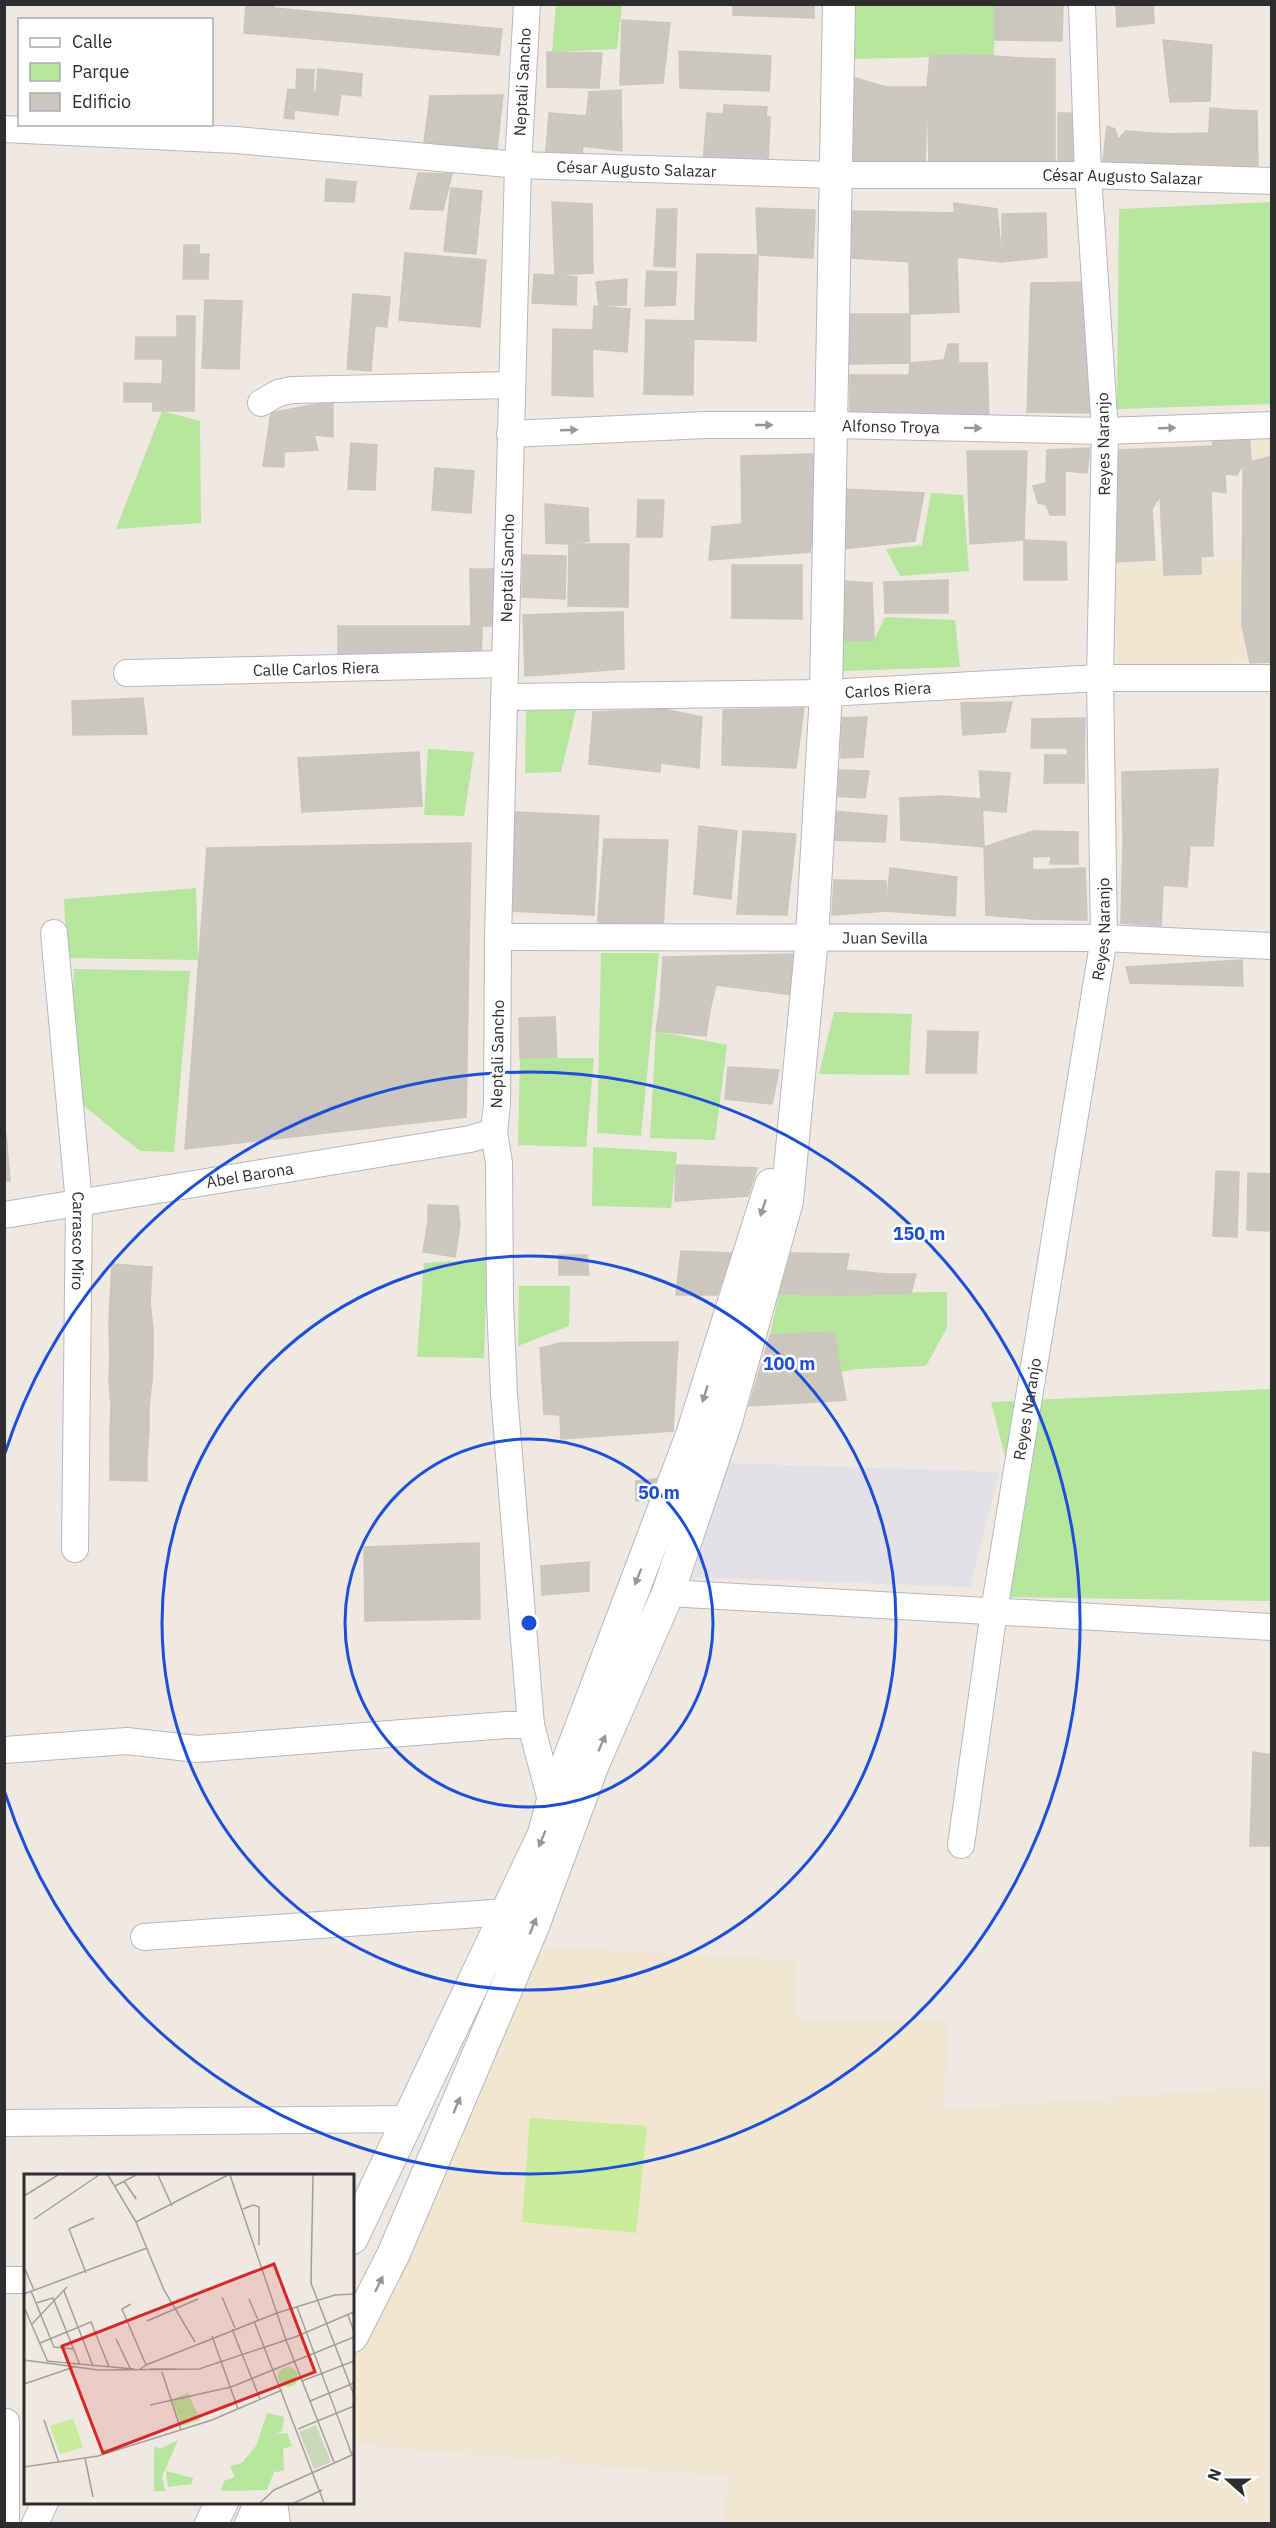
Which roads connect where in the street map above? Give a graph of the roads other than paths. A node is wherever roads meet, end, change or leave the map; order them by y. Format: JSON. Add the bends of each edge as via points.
{"nodes":[{"id":1,"x":526,"y":4,"type":"edge"},
{"id":2,"x":839,"y":4,"type":"edge"},
{"id":3,"x":1082,"y":4,"type":"edge"},
{"id":4,"x":4,"y":129,"type":"edge"},
{"id":5,"x":518,"y":165,"type":"junction"},
{"id":6,"x":834,"y":175,"type":"junction"},
{"id":7,"x":1088,"y":175,"type":"junction"},
{"id":8,"x":1272,"y":181,"type":"edge"},
{"id":9,"x":512,"y":385,"type":"junction"},
{"id":10,"x":261,"y":403,"type":"dead end"},
{"id":11,"x":830,"y":425,"type":"junction"},
{"id":12,"x":1272,"y":425,"type":"edge"},
{"id":13,"x":1105,"y":430,"type":"junction"},
{"id":14,"x":510,"y":434,"type":"junction"},
{"id":15,"x":505,"y":664,"type":"junction"},
{"id":16,"x":127,"y":673,"type":"dead end"},
{"id":17,"x":1100,"y":678,"type":"junction"},
{"id":18,"x":1272,"y":678,"type":"edge"},
{"id":19,"x":826,"y":693,"type":"junction"},
{"id":20,"x":504,"y":697,"type":"junction"},
{"id":21,"x":54,"y":933,"type":"dead end"},
{"id":22,"x":498,"y":937,"type":"junction"},
{"id":23,"x":812,"y":938,"type":"junction"},
{"id":24,"x":1104,"y":938,"type":"junction"},
{"id":25,"x":1272,"y":946,"type":"edge"},
{"id":26,"x":795,"y":1112,"type":"junction"},
{"id":27,"x":494,"y":1132,"type":"junction"},
{"id":28,"x":79,"y":1203,"type":"junction"},
{"id":29,"x":4,"y":1215,"type":"edge"},
{"id":30,"x":75,"y":1550,"type":"dead end"},
{"id":31,"x":668,"y":1593,"type":"junction"},
{"id":32,"x":994,"y":1611,"type":"junction"},
{"id":33,"x":1272,"y":1627,"type":"edge"},
{"id":34,"x":531,"y":1725,"type":"junction"},
{"id":35,"x":4,"y":1750,"type":"edge"},
{"id":36,"x":552,"y":1804,"type":"junction"},
{"id":37,"x":961,"y":1845,"type":"dead end"},
{"id":38,"x":508,"y":1912,"type":"junction"},
{"id":39,"x":144,"y":1937,"type":"dead end"},
{"id":40,"x":408,"y":2119,"type":"junction"},
{"id":41,"x":4,"y":2123,"type":"edge"},
{"id":42,"x":354,"y":2234,"type":"edge"},
{"id":43,"x":4,"y":2280,"type":"edge"},
{"id":44,"x":24,"y":2280,"type":"edge"},
{"id":45,"x":354,"y":2332,"type":"edge"},
{"id":46,"x":12,"y":2422,"type":"edge"},
{"id":47,"x":44,"y":2504,"type":"edge"},
{"id":48,"x":221,"y":2504,"type":"edge"},
{"id":49,"x":260,"y":2504,"type":"edge"},
{"id":50,"x":274,"y":2504,"type":"edge"},
{"id":51,"x":6,"y":2523,"type":"edge"},
{"id":52,"x":35,"y":2523,"type":"edge"},
{"id":53,"x":211,"y":2523,"type":"edge"},
{"id":54,"x":250,"y":2523,"type":"edge"},
{"id":55,"x":277,"y":2523,"type":"edge"}],
"edges":[{"from":1,"to":5,"type":"street","name":"Neptali Sancho"},
{"from":2,"to":6,"type":"street"},
{"from":3,"to":7,"type":"street","name":"Reyes Naranjo"},
{"from":4,"to":5,"type":"street","name":"César Augusto Salazar","via":[[236,140]]},
{"from":5,"to":6,"type":"street","name":"César Augusto Salazar"},
{"from":5,"to":9,"type":"street","name":"Neptali Sancho"},
{"from":6,"to":7,"type":"street","name":"César Augusto Salazar"},
{"from":6,"to":11,"type":"street"},
{"from":7,"to":8,"type":"street","name":"César Augusto Salazar"},
{"from":7,"to":13,"type":"street","name":"Reyes Naranjo"},
{"from":9,"to":10,"type":"street","via":[[292,390]]},
{"from":9,"to":14,"type":"street","name":"Neptali Sancho"},
{"from":11,"to":13,"type":"street","name":"Alfonso Troya","one_way":true},
{"from":14,"to":11,"type":"street","name":"Alfonso Troya","one_way":true},
{"from":11,"to":19,"type":"street"},
{"from":13,"to":12,"type":"street","name":"Alfonso Troya","one_way":true},
{"from":13,"to":17,"type":"street","name":"Reyes Naranjo"},
{"from":14,"to":15,"type":"street","name":"Neptali Sancho"},
{"from":15,"to":16,"type":"street","name":"Calle Carlos Riera"},
{"from":15,"to":20,"type":"street","name":"Neptali Sancho"},
{"from":17,"to":18,"type":"street","name":"Carlos Riera"},
{"from":17,"to":19,"type":"street","name":"Carlos Riera"},
{"from":17,"to":24,"type":"street","name":"Reyes Naranjo"},
{"from":19,"to":20,"type":"street","name":"Carlos Riera"},
{"from":19,"to":23,"type":"street"},
{"from":20,"to":22,"type":"street","name":"Neptali Sancho"},
{"from":21,"to":28,"type":"street","name":"Carrasco Miro"},
{"from":22,"to":23,"type":"street","name":"Juan Sevilla"},
{"from":22,"to":27,"type":"street","name":"Neptali Sancho"},
{"from":23,"to":24,"type":"street","name":"Juan Sevilla"},
{"from":23,"to":26,"type":"street"},
{"from":24,"to":25,"type":"street","name":"Juan Sevilla"},
{"from":24,"to":32,"type":"street","name":"Reyes Naranjo"},
{"from":26,"to":31,"type":"street","via":[[787,1201],[726,1421]]},
{"from":26,"to":36,"type":"street","one_way":true,"via":[[692,1435]]},
{"from":27,"to":28,"type":"street","name":"Abel Barona","via":[[470,1140]]},
{"from":27,"to":34,"type":"street","name":"Neptali Sancho","via":[[499,1163],[504,1394]]},
{"from":28,"to":29,"type":"street","name":"Abel Barona"},
{"from":28,"to":30,"type":"street","name":"Carrasco Miro"},
{"from":31,"to":32,"type":"street"},
{"from":45,"to":31,"type":"street","one_way":true,"via":[[399,2242],[533,1926],[593,1764]]},
{"from":32,"to":33,"type":"street"},
{"from":32,"to":37,"type":"street","name":"Reyes Naranjo"},
{"from":34,"to":35,"type":"street","via":[[196,1749],[127,1741]]},
{"from":34,"to":36,"type":"street","name":"Neptali Sancho"},
{"from":36,"to":38,"type":"street","one_way":true,"via":[[544,1834]]},
{"from":38,"to":39,"type":"street"},
{"from":38,"to":40,"type":"street"},
{"from":40,"to":41,"type":"street"},
{"from":40,"to":42,"type":"street"},
{"from":43,"to":44,"type":"street"},
{"from":46,"to":51,"type":"street"},
{"from":47,"to":52,"type":"street"},
{"from":48,"to":53,"type":"street"},
{"from":49,"to":54,"type":"street"},
{"from":50,"to":55,"type":"street"}]}
